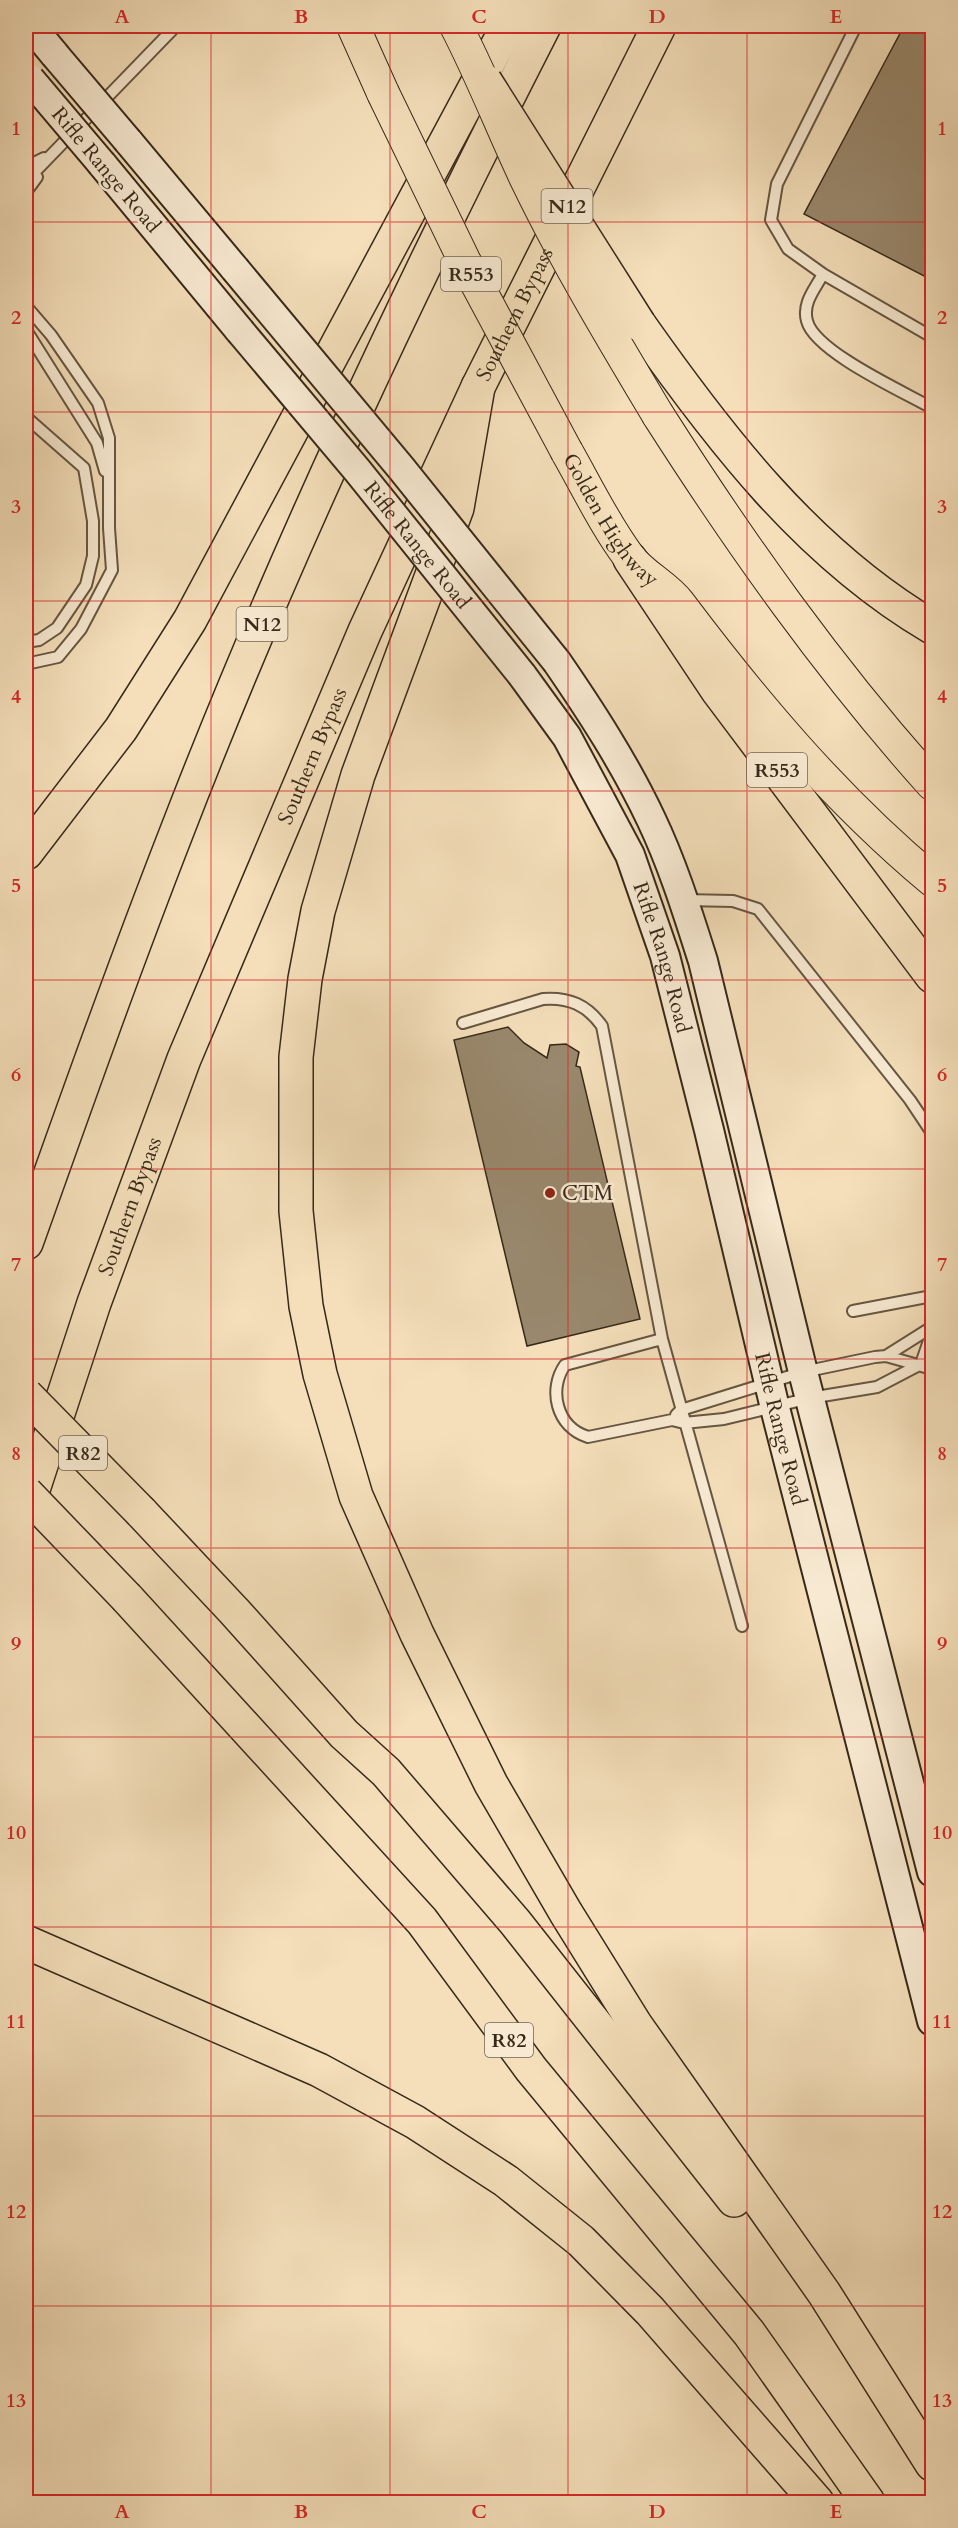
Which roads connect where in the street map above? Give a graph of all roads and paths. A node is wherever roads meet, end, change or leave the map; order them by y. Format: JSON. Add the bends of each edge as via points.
{"nodes":[{"id":1,"x":31,"y":26,"type":"edge"},
{"id":2,"x":176,"y":26,"type":"edge"},
{"id":3,"x":353,"y":26,"type":"edge"},
{"id":4,"x":456,"y":26,"type":"edge"},
{"id":5,"x":508,"y":26,"type":"edge"},
{"id":6,"x":544,"y":26,"type":"edge"},
{"id":7,"x":659,"y":26,"type":"edge"},
{"id":8,"x":856,"y":26,"type":"edge"},
{"id":9,"x":28,"y":77,"type":"edge"},
{"id":10,"x":485,"y":81,"type":"junction"},
{"id":11,"x":52,"y":154,"type":"junction"},
{"id":12,"x":26,"y":167,"type":"edge"},
{"id":13,"x":26,"y":181,"type":"edge"},
{"id":14,"x":26,"y":192,"type":"edge"},
{"id":15,"x":823,"y":274,"type":"junction"},
{"id":16,"x":26,"y":306,"type":"edge"},
{"id":17,"x":26,"y":330,"type":"edge"},
{"id":18,"x":933,"y":337,"type":"edge"},
{"id":19,"x":478,"y":387,"type":"junction"},
{"id":20,"x":933,"y":408,"type":"edge"},
{"id":21,"x":26,"y":417,"type":"edge"},
{"id":22,"x":108,"y":480,"type":"junction"},
{"id":23,"x":630,"y":559,"type":"junction"},
{"id":24,"x":933,"y":627,"type":"edge"},
{"id":25,"x":26,"y":642,"type":"edge"},
{"id":26,"x":26,"y":664,"type":"edge"},
{"id":27,"x":933,"y":784,"type":"edge"},
{"id":28,"x":26,"y":853,"type":"edge"},
{"id":29,"x":933,"y":880,"type":"edge"},
{"id":30,"x":683,"y":900,"type":"junction"},
{"id":31,"x":933,"y":976,"type":"edge"},
{"id":32,"x":463,"y":1023,"type":"dead end"},
{"id":33,"x":933,"y":1133,"type":"edge"},
{"id":34,"x":26,"y":1243,"type":"edge"},
{"id":35,"x":933,"y":1296,"type":"edge"},
{"id":36,"x":853,"y":1311,"type":"dead end"},
{"id":37,"x":933,"y":1327,"type":"edge"},
{"id":38,"x":933,"y":1332,"type":"edge"},
{"id":39,"x":662,"y":1340,"type":"junction"},
{"id":40,"x":886,"y":1356,"type":"junction"},
{"id":41,"x":921,"y":1364,"type":"junction"},
{"id":42,"x":933,"y":1369,"type":"edge"},
{"id":43,"x":807,"y":1385,"type":"junction"},
{"id":44,"x":26,"y":1395,"type":"edge"},
{"id":45,"x":772,"y":1395,"type":"junction"},
{"id":46,"x":681,"y":1410,"type":"junction"},
{"id":47,"x":672,"y":1420,"type":"junction"},
{"id":48,"x":684,"y":1423,"type":"junction"},
{"id":49,"x":26,"y":1493,"type":"edge"},
{"id":50,"x":26,"y":1511,"type":"edge"},
{"id":51,"x":742,"y":1626,"type":"dead end"},
{"id":52,"x":933,"y":1872,"type":"edge"},
{"id":53,"x":31,"y":1945,"type":"edge"},
{"id":54,"x":931,"y":2007,"type":"edge"},
{"id":55,"x":886,"y":2395,"type":"junction"},
{"id":56,"x":933,"y":2464,"type":"edge"},
{"id":57,"x":817,"y":2502,"type":"edge"},
{"id":58,"x":868,"y":2502,"type":"edge"}],
"edges":[{"from":1,"to":30,"type":"main road","name":"Rifle Range Road","bridge":true,"via":[[401,468],[557,662],[624,768],[651,820]]},
{"from":2,"to":11,"type":"lane"},
{"from":3,"to":23,"type":"main road","name":"Golden Highway","number":"R553","bridge":true,"via":[[464,260],[567,452]]},
{"from":4,"to":10,"type":"main road","bridge":true},
{"from":5,"to":28,"type":"highway","via":[[190,620],[121,729]]},
{"from":6,"to":34,"type":"highway","number":"N12","via":[[368,385],[260,628],[177,829]]},
{"from":7,"to":19,"type":"highway","name":"Southern Bypass","number":"N12"},
{"from":8,"to":15,"type":"lane","via":[[777,184],[772,202],[771,220],[788,249]]},
{"from":9,"to":45,"type":"main road","name":"Rifle Range Road","bridge":true,"via":[[372,488],[567,737],[630,855],[665,956]]},
{"from":10,"to":24,"type":"highway","bridge":true,"via":[[639,324],[722,436],[803,528],[854,571]]},
{"from":10,"to":27,"type":"main road","bridge":true,"via":[[526,179],[599,316],[724,519],[780,597],[892,739]]},
{"from":11,"to":12,"type":"lane"},
{"from":11,"to":13,"type":"lane"},
{"from":11,"to":14,"type":"lane"},
{"from":15,"to":18,"type":"lane"},
{"from":15,"to":20,"type":"lane","via":[[807,302],[807,322],[822,343]]},
{"from":16,"to":22,"type":"lane","via":[[98,403],[109,438]]},
{"from":17,"to":22,"type":"lane","via":[[97,443]]},
{"from":19,"to":50,"type":"highway","name":"Southern Bypass","number":"N12","via":[[365,631],[184,1059],[94,1303]]},
{"from":19,"to":55,"type":"highway","via":[[457,508],[358,775],[318,911],[305,979],[296,1057],[294,1123],[296,1211],[308,1318],[356,1496],[417,1634],[491,1784],[635,2024],[824,2293]]},
{"from":21,"to":25,"type":"lane","via":[[84,468],[93,520],[93,556],[86,585],[57,628],[39,640]]},
{"from":22,"to":26,"type":"lane","via":[[112,570],[81,629],[58,657]]},
{"from":23,"to":29,"type":"main road","via":[[677,601],[802,757],[885,841]]},
{"from":23,"to":31,"type":"highway","name":"Golden Highway","number":"R553","via":[[717,691]]},
{"from":30,"to":33,"type":"lane","via":[[733,901],[758,909]]},
{"from":30,"to":43,"type":"main road","name":"Rifle Range Road","via":[[703,961]]},
{"from":32,"to":39,"type":"lane","via":[[556,998],[584,1006],[602,1026]]},
{"from":35,"to":36,"type":"lane"},
{"from":37,"to":40,"type":"lane"},
{"from":38,"to":41,"type":"lane"},
{"from":39,"to":46,"type":"lane"},
{"from":39,"to":47,"type":"lane","via":[[570,1361],[557,1379],[557,1403],[564,1419],[588,1437]]},
{"from":40,"to":41,"type":"lane"},
{"from":40,"to":43,"type":"lane"},
{"from":41,"to":42,"type":"lane"},
{"from":41,"to":43,"type":"lane","via":[[877,1387]]},
{"from":43,"to":45,"type":"lane"},
{"from":43,"to":45,"type":"lane"},
{"from":43,"to":52,"type":"main road","name":"Rifle Range Road"},
{"from":44,"to":55,"type":"highway","number":"R82","bridge":true,"via":[[234,1611],[344,1734],[386,1772],[515,1922]]},
{"from":45,"to":46,"type":"lane"},
{"from":45,"to":48,"type":"lane","via":[[724,1419]]},
{"from":45,"to":54,"type":"main road","name":"Rifle Range Road"},
{"from":46,"to":47,"type":"lane"},
{"from":46,"to":48,"type":"lane"},
{"from":47,"to":48,"type":"lane"},
{"from":48,"to":51,"type":"lane"},
{"from":49,"to":58,"type":"highway","number":"R82","bridge":true,"via":[[422,1921],[531,2069],[749,2333]]},
{"from":53,"to":57,"type":"highway","via":[[319,2070],[415,2122],[506,2181],[581,2241],[651,2311]]},
{"from":55,"to":56,"type":"highway"}]}
